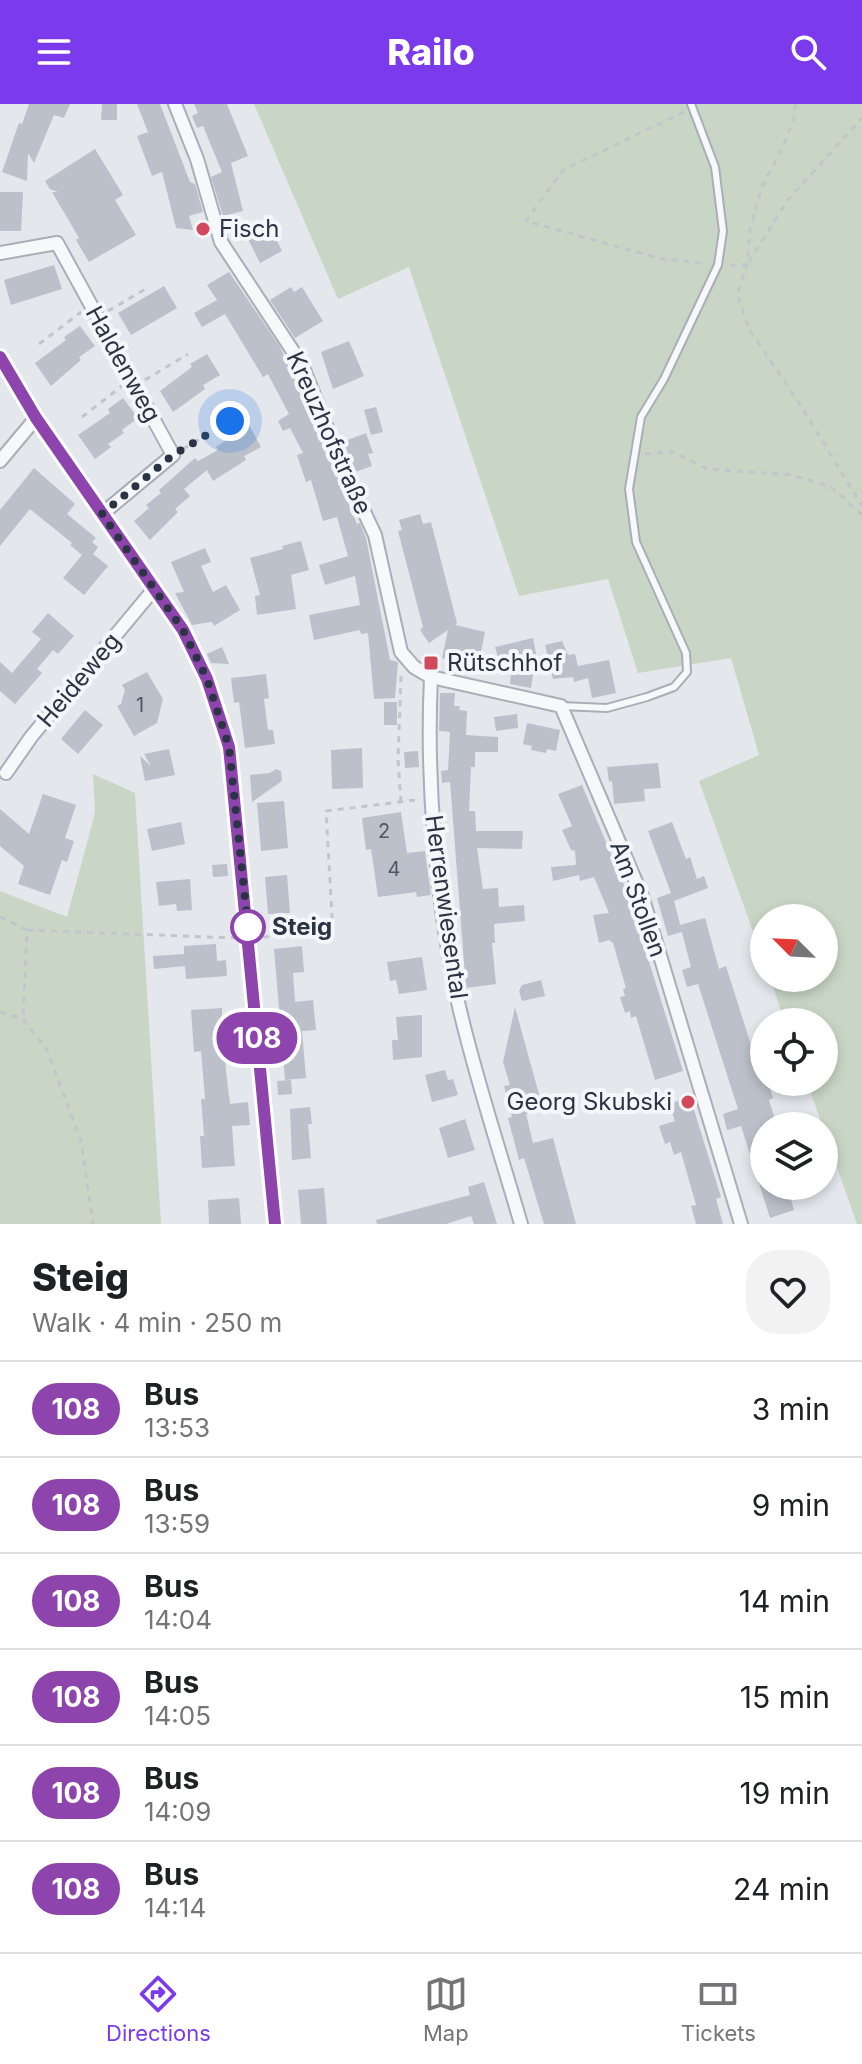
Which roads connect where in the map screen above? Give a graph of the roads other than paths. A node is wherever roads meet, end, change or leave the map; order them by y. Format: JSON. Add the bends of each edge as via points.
{"nodes":[{"id":1,"x":175,"y":104,"type":"edge"},
{"id":2,"x":692,"y":106,"type":"edge"},
{"id":3,"x":0,"y":253,"type":"edge"},
{"id":4,"x":0,"y":357,"type":"edge"},
{"id":5,"x":36,"y":418,"type":"junction"},
{"id":6,"x":0,"y":461,"type":"edge"},
{"id":7,"x":102,"y":514,"type":"junction"},
{"id":8,"x":154,"y":589,"type":"junction"},
{"id":9,"x":431,"y":677,"type":"junction"},
{"id":10,"x":561,"y":706,"type":"junction"},
{"id":11,"x":6,"y":773,"type":"dead end"},
{"id":12,"x":275,"y":1224,"type":"edge"},
{"id":13,"x":521,"y":1224,"type":"edge"},
{"id":14,"x":741,"y":1224,"type":"edge"}],
"edges":[{"from":1,"to":9,"type":"street","name":"Kreuzhofstraße","via":[[221,242],[302,365],[375,535],[401,652]]},
{"from":2,"to":10,"type":"lane","via":[[715,167],[723,231],[718,265],[641,417],[629,489],[636,542],[686,653],[687,672],[674,687],[607,708]]},
{"from":3,"to":7,"type":"street","name":"Haldenweg","via":[[57,243],[173,455]]},
{"from":4,"to":5,"type":"street"},
{"from":5,"to":6,"type":"street"},
{"from":5,"to":7,"type":"street"},
{"from":7,"to":8,"type":"street"},
{"from":8,"to":11,"type":"street","name":"Heideweg"},
{"from":8,"to":12,"type":"street","via":[[183,630],[207,679],[229,747]]},
{"from":9,"to":10,"type":"street"},
{"from":9,"to":13,"type":"street","name":"Herrenwiesental","via":[[429,756],[448,954]]},
{"from":10,"to":14,"type":"street","name":"Am Stollen","via":[[642,896]]}]}
